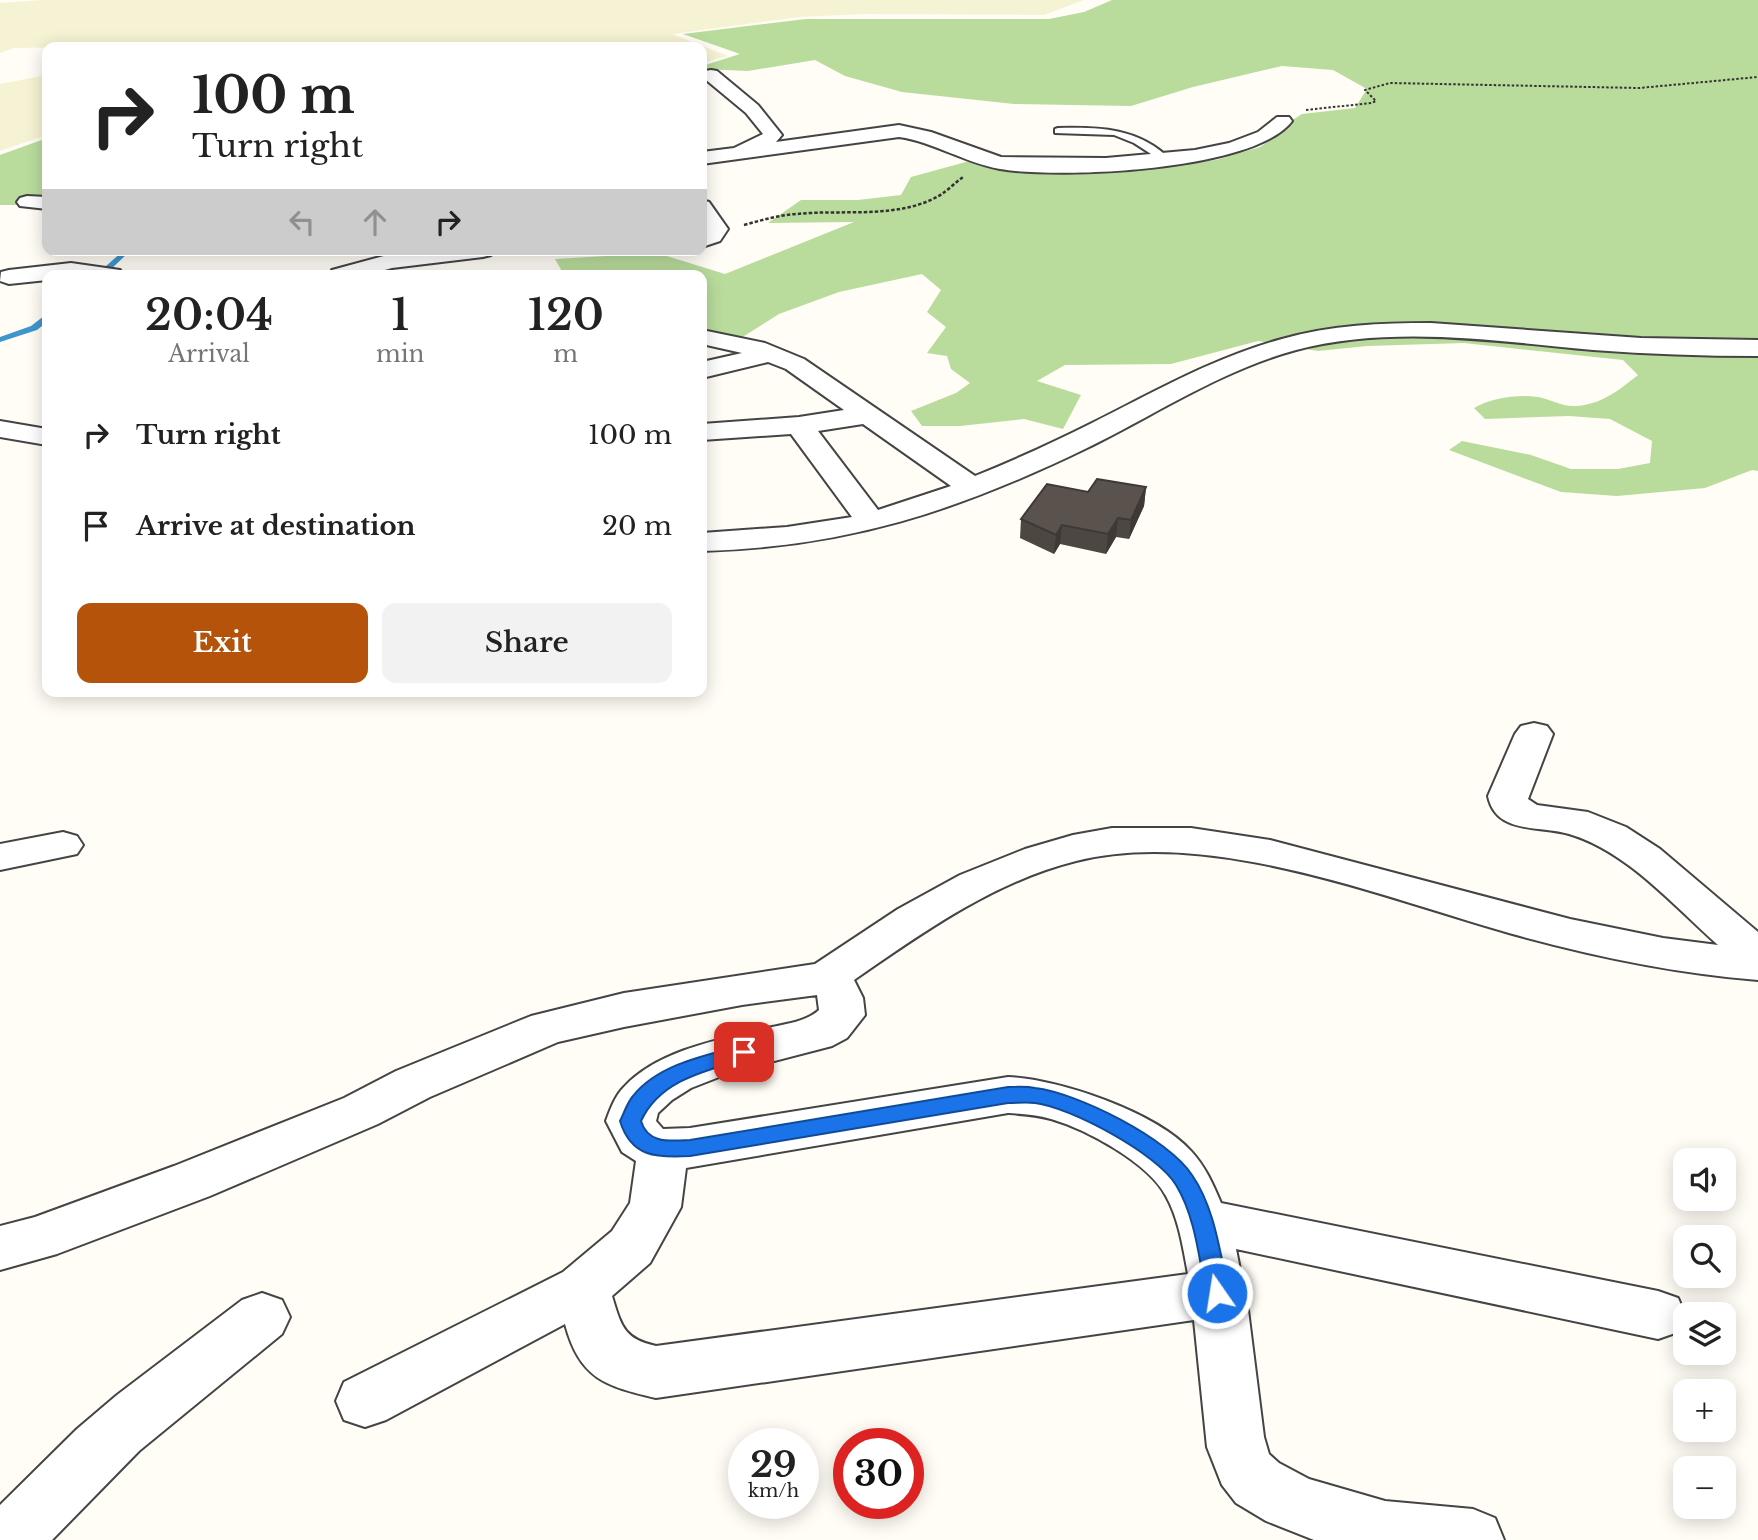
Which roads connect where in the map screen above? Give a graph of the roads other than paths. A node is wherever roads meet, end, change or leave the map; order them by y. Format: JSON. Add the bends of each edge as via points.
{"nodes":[{"id":1,"x":711,"y":75,"type":"dead end"},
{"id":2,"x":1283,"y":121,"type":"road end"},
{"id":3,"x":1058,"y":131,"type":"dead end"},
{"id":4,"x":733,"y":152,"type":"junction"},
{"id":5,"x":707,"y":157,"type":"edge"},
{"id":6,"x":1165,"y":159,"type":"junction"},
{"id":7,"x":707,"y":213,"type":"edge"},
{"id":8,"x":741,"y":226,"type":"road end"},
{"id":9,"x":709,"y":237,"type":"edge"},
{"id":10,"x":430,"y":256,"type":"edge"},
{"id":11,"x":358,"y":270,"type":"edge"},
{"id":12,"x":42,"y":275,"type":"edge"},
{"id":13,"x":3,"y":281,"type":"edge"},
{"id":14,"x":707,"y":338,"type":"edge"},
{"id":15,"x":1758,"y":348,"type":"edge"},
{"id":16,"x":771,"y":354,"type":"junction"},
{"id":17,"x":707,"y":369,"type":"edge"},
{"id":18,"x":869,"y":415,"type":"junction"},
{"id":19,"x":799,"y":425,"type":"junction"},
{"id":20,"x":707,"y":432,"type":"edge"},
{"id":21,"x":4,"y":434,"type":"edge"},
{"id":22,"x":42,"y":437,"type":"edge"},
{"id":23,"x":972,"y":487,"type":"junction"},
{"id":24,"x":871,"y":522,"type":"junction"},
{"id":25,"x":707,"y":542,"type":"edge"},
{"id":26,"x":1534,"y":734,"type":"dead end"},
{"id":27,"x":63,"y":845,"type":"dead end"},
{"id":28,"x":0,"y":857,"type":"edge"},
{"id":29,"x":1758,"y":956,"type":"edge"},
{"id":30,"x":1758,"y":964,"type":"edge"},
{"id":31,"x":826,"y":978,"type":"junction"},
{"id":32,"x":663,"y":1150,"type":"junction"},
{"id":33,"x":1201,"y":1220,"type":"junction"},
{"id":34,"x":0,"y":1248,"type":"edge"},
{"id":35,"x":582,"y":1288,"type":"junction"},
{"id":36,"x":1217,"y":1293,"type":"junction"},
{"id":37,"x":1658,"y":1315,"type":"dead end"},
{"id":38,"x":262,"y":1317,"type":"dead end"},
{"id":39,"x":365,"y":1401,"type":"dead end"},
{"id":40,"x":6,"y":1540,"type":"edge"},
{"id":41,"x":1473,"y":1540,"type":"edge"}],
"edges":[{"from":1,"to":4,"type":"street","via":[[752,109],[773,135]]},
{"from":2,"to":6,"type":"street","via":[[1277,130],[1240,146]]},
{"from":3,"to":6,"type":"lane","via":[[1126,134]]},
{"from":4,"to":5,"type":"street"},
{"from":4,"to":6,"type":"street","via":[[899,131],[986,160],[1044,164]]},
{"from":7,"to":9,"type":"street","via":[[712,220]]},
{"from":8,"to":9,"type":"street"},
{"from":10,"to":11,"type":"street"},
{"from":12,"to":13,"type":"street"},
{"from":14,"to":16,"type":"street"},
{"from":15,"to":23,"type":"street","via":[[1636,346],[1411,328],[1294,343],[1242,359],[1076,442]]},
{"from":16,"to":17,"type":"street"},
{"from":16,"to":18,"type":"street"},
{"from":18,"to":19,"type":"street"},
{"from":18,"to":23,"type":"street"},
{"from":19,"to":20,"type":"street"},
{"from":19,"to":24,"type":"street"},
{"from":21,"to":22,"type":"street"},
{"from":23,"to":24,"type":"street"},
{"from":24,"to":25,"type":"street","via":[[813,533]]},
{"from":26,"to":29,"type":"street","via":[[1508,796],[1510,805],[1527,816],[1574,821],[1612,836],[1645,858]]},
{"from":27,"to":28,"type":"street"},
{"from":30,"to":31,"type":"street","via":[[1709,961],[1606,943],[1306,861],[1200,841],[1138,839],[1074,848],[1014,867],[913,918]]},
{"from":31,"to":32,"type":"street","via":[[836,985],[842,999],[842,1015],[831,1026],[693,1066],[640,1101],[631,1121],[635,1134]]},
{"from":31,"to":34,"type":"street","via":[[624,1010],[547,1028],[192,1181]]},
{"from":32,"to":33,"type":"street","via":[[1008,1095],[1035,1095],[1068,1104],[1153,1148],[1186,1182]]},
{"from":32,"to":35,"type":"street","via":[[655,1208],[631,1247]]},
{"from":33,"to":36,"type":"street"},
{"from":33,"to":37,"type":"street"},
{"from":35,"to":36,"type":"street","via":[[597,1339],[621,1364],[656,1372]]},
{"from":35,"to":39,"type":"street"},
{"from":36,"to":41,"type":"street","via":[[1236,1449],[1248,1475],[1275,1496],[1374,1529]]},
{"from":38,"to":40,"type":"street","via":[[174,1383]]}]}
